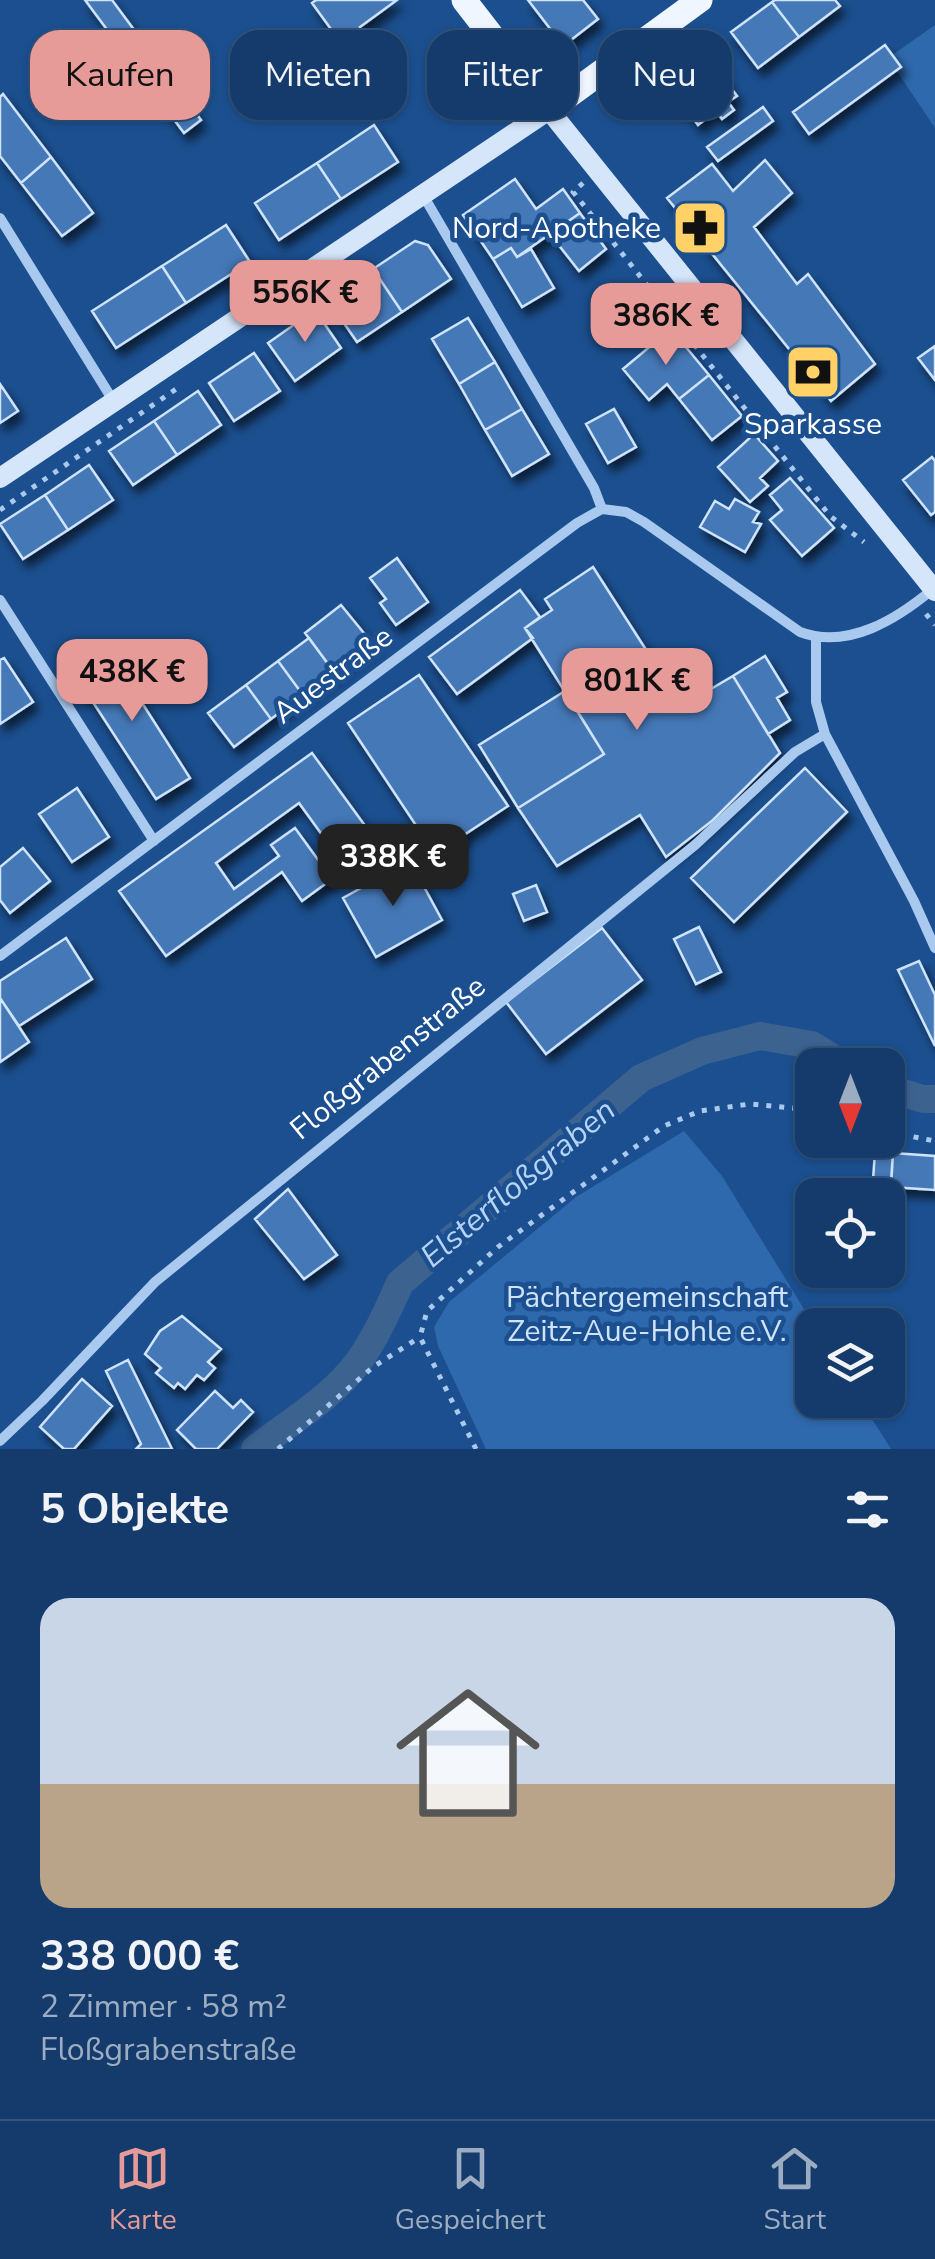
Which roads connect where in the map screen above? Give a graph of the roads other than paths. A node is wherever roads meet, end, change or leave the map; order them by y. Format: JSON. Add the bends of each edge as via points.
{"nodes":[{"id":1,"x":464,"y":0,"type":"edge"},
{"id":2,"x":700,"y":0,"type":"edge"},
{"id":3,"x":487,"y":30,"type":"edge"},
{"id":4,"x":578,"y":89,"type":"edge"},
{"id":5,"x":534,"y":120,"type":"edge"},
{"id":6,"x":557,"y":120,"type":"edge"},
{"id":7,"x":424,"y":195,"type":"junction"},
{"id":8,"x":0,"y":218,"type":"edge"},
{"id":9,"x":114,"y":402,"type":"junction"},
{"id":10,"x":0,"y":478,"type":"edge"},
{"id":11,"x":602,"y":509,"type":"junction"},
{"id":12,"x":928,"y":594,"type":"edge"},
{"id":13,"x":0,"y":600,"type":"edge"},
{"id":14,"x":816,"y":638,"type":"junction"},
{"id":15,"x":825,"y":734,"type":"junction"},
{"id":16,"x":154,"y":841,"type":"junction"},
{"id":17,"x":935,"y":948,"type":"edge"},
{"id":18,"x":0,"y":956,"type":"edge"},
{"id":19,"x":0,"y":1441,"type":"edge"}],
"edges":[{"from":1,"to":3,"type":"main road"},
{"from":2,"to":4,"type":"main road"},
{"from":5,"to":7,"type":"street"},
{"from":6,"to":12,"type":"street"},
{"from":7,"to":9,"type":"street"},
{"from":7,"to":11,"type":"street"},
{"from":8,"to":9,"type":"street"},
{"from":9,"to":10,"type":"street"},
{"from":11,"to":14,"type":"street","via":[[644,522]]},
{"from":11,"to":16,"type":"street","name":"Auestraße"},
{"from":12,"to":14,"type":"street","via":[[881,624]]},
{"from":13,"to":16,"type":"street"},
{"from":14,"to":15,"type":"street","via":[[816,702]]},
{"from":15,"to":17,"type":"street"},
{"from":15,"to":19,"type":"street","name":"Floßgrabenstraße","via":[[155,1282]]},
{"from":16,"to":18,"type":"street","name":"Auestraße"}]}
